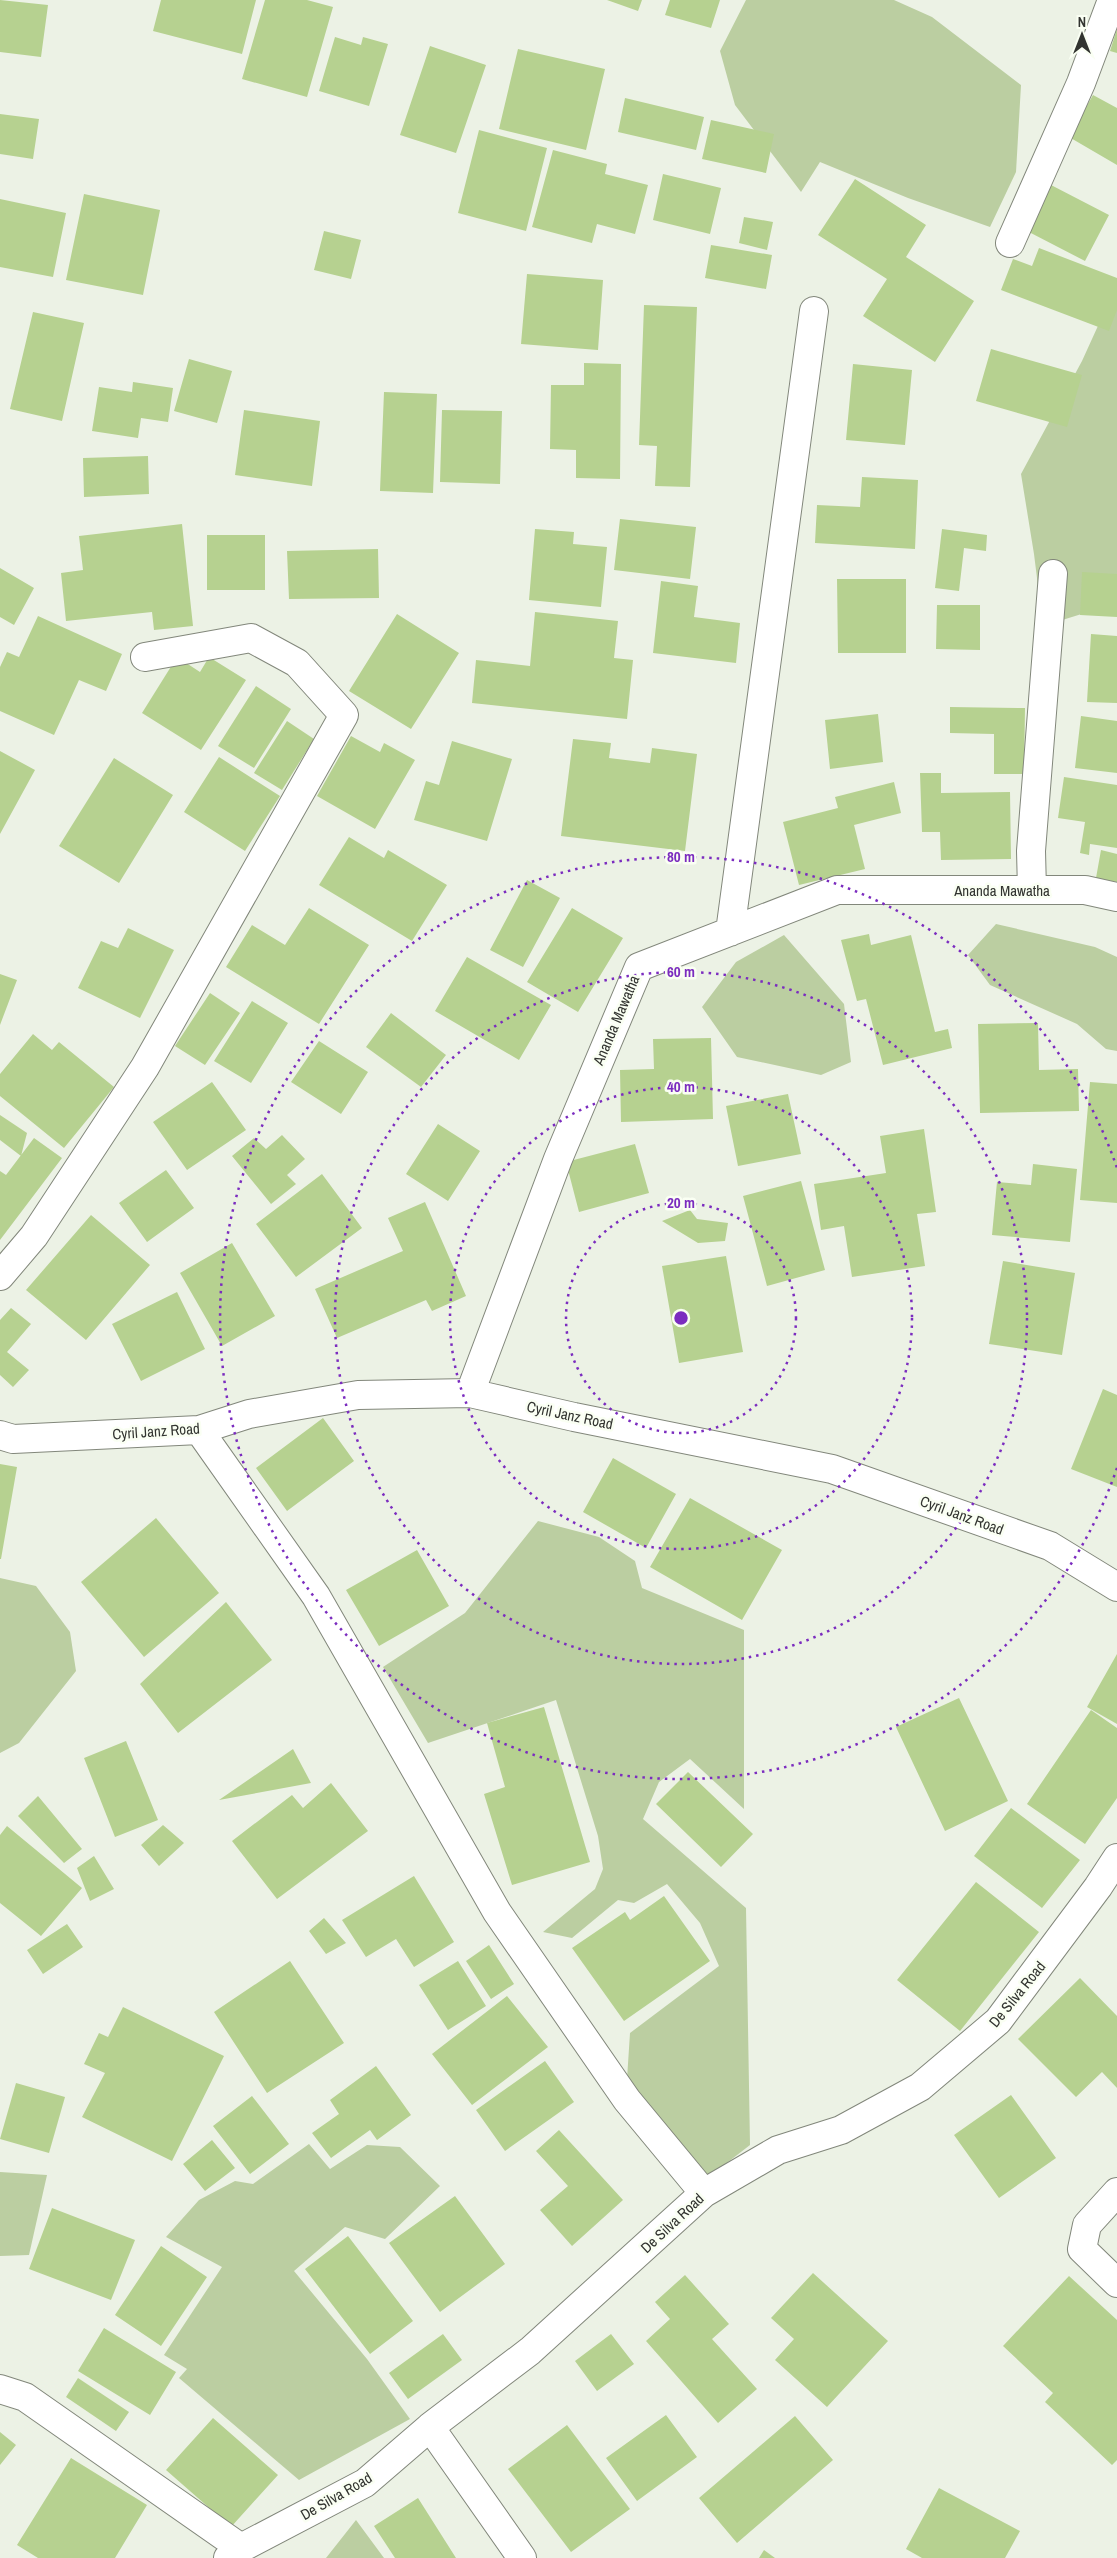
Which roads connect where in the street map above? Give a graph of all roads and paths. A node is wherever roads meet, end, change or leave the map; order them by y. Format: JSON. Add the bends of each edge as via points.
{"nodes":[{"id":1,"x":1112,"y":0,"type":"edge"},
{"id":2,"x":1010,"y":243,"type":"dead end"},
{"id":3,"x":814,"y":311,"type":"dead end"},
{"id":4,"x":1053,"y":574,"type":"dead end"},
{"id":5,"x":145,"y":657,"type":"dead end"},
{"id":6,"x":1032,"y":890,"type":"junction"},
{"id":7,"x":1117,"y":897,"type":"edge"},
{"id":8,"x":730,"y":932,"type":"junction"},
{"id":9,"x":0,"y":1276,"type":"edge"},
{"id":10,"x":470,"y":1393,"type":"junction"},
{"id":11,"x":199,"y":1430,"type":"junction"},
{"id":12,"x":0,"y":1435,"type":"edge"},
{"id":13,"x":1117,"y":1587,"type":"edge"},
{"id":14,"x":1117,"y":1858,"type":"edge"},
{"id":15,"x":1117,"y":2192,"type":"edge"},
{"id":16,"x":704,"y":2193,"type":"junction"},
{"id":17,"x":1117,"y":2283,"type":"edge"},
{"id":18,"x":0,"y":2389,"type":"edge"},
{"id":19,"x":430,"y":2427,"type":"junction"},
{"id":20,"x":234,"y":2553,"type":"edge"},
{"id":21,"x":522,"y":2558,"type":"edge"}],
"edges":[{"from":1,"to":2,"type":"street","via":[[1081,83]]},
{"from":3,"to":8,"type":"street"},
{"from":4,"to":6,"type":"street","via":[[1031,852]]},
{"from":5,"to":9,"type":"street","via":[[251,638],[297,663],[344,715],[145,1067],[34,1236]]},
{"from":6,"to":7,"type":"street","name":"Ananda Mawatha","via":[[1085,890]]},
{"from":6,"to":8,"type":"street","name":"Ananda Mawatha","via":[[838,890]]},
{"from":8,"to":10,"type":"street","name":"Ananda Mawatha","via":[[639,967],[558,1159]]},
{"from":10,"to":11,"type":"street","name":"Cyril Janz Road","via":[[358,1395],[249,1414]]},
{"from":10,"to":13,"type":"street","name":"Cyril Janz Road","via":[[832,1468],[1050,1546]]},
{"from":11,"to":12,"type":"street","name":"Cyril Janz Road","via":[[14,1438]]},
{"from":11,"to":16,"type":"street","via":[[316,1596],[497,1912],[626,2100]]},
{"from":14,"to":16,"type":"street","name":"De Silva Road","via":[[998,2020],[920,2087],[841,2130],[778,2150]]},
{"from":15,"to":17,"type":"street","via":[[1087,2224],[1082,2249]]},
{"from":16,"to":19,"type":"street","name":"De Silva Road","via":[[530,2351]]},
{"from":18,"to":20,"type":"street","via":[[25,2397]]},
{"from":19,"to":20,"type":"street","name":"De Silva Road","via":[[365,2483]]},
{"from":19,"to":21,"type":"street"}]}
